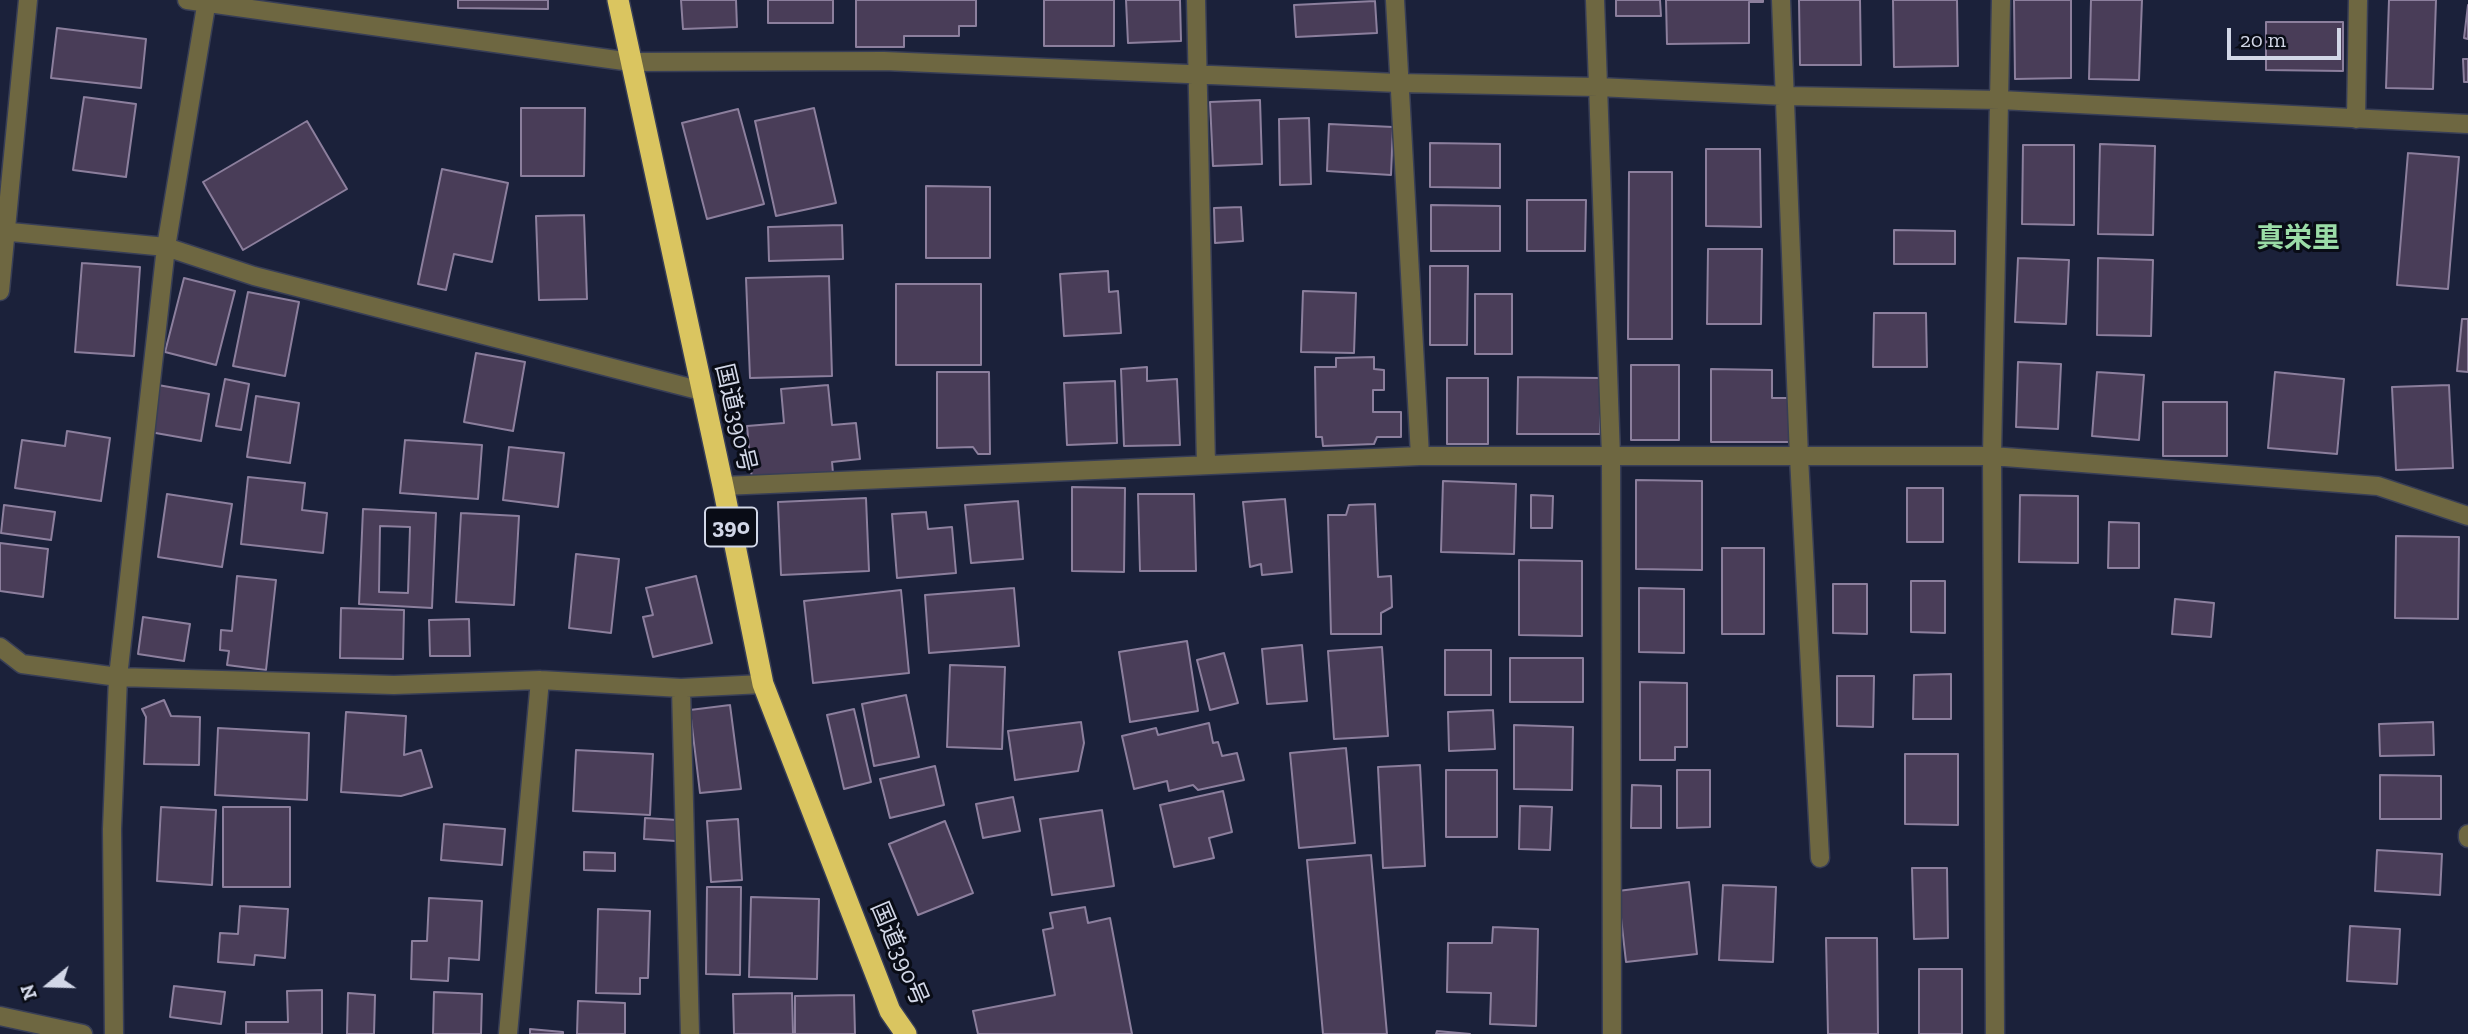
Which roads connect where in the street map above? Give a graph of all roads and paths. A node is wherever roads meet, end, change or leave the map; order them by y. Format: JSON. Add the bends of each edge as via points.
{"nodes":[{"id":1,"x":29,"y":0,"type":"edge"},
{"id":2,"x":187,"y":0,"type":"edge"},
{"id":3,"x":618,"y":0,"type":"edge"},
{"id":4,"x":1196,"y":0,"type":"edge"},
{"id":5,"x":1395,"y":0,"type":"edge"},
{"id":6,"x":1595,"y":0,"type":"edge"},
{"id":7,"x":1781,"y":0,"type":"edge"},
{"id":8,"x":2001,"y":0,"type":"edge"},
{"id":9,"x":2358,"y":0,"type":"edge"},
{"id":10,"x":207,"y":1,"type":"edge"},
{"id":11,"x":631,"y":62,"type":"junction"},
{"id":12,"x":1197,"y":74,"type":"junction"},
{"id":13,"x":1398,"y":83,"type":"junction"},
{"id":14,"x":1598,"y":87,"type":"junction"},
{"id":15,"x":1786,"y":96,"type":"junction"},
{"id":16,"x":2000,"y":100,"type":"junction"},
{"id":17,"x":2356,"y":119,"type":"junction"},
{"id":18,"x":2468,"y":124,"type":"edge"},
{"id":19,"x":3,"y":232,"type":"edge"},
{"id":20,"x":166,"y":247,"type":"junction"},
{"id":21,"x":0,"y":291,"type":"edge"},
{"id":22,"x":702,"y":391,"type":"junction"},
{"id":23,"x":1420,"y":456,"type":"junction"},
{"id":24,"x":1611,"y":456,"type":"junction"},
{"id":25,"x":1992,"y":456,"type":"junction"},
{"id":26,"x":1799,"y":457,"type":"junction"},
{"id":27,"x":1206,"y":465,"type":"junction"},
{"id":28,"x":723,"y":486,"type":"junction"},
{"id":29,"x":2468,"y":516,"type":"edge"},
{"id":30,"x":0,"y":647,"type":"edge"},
{"id":31,"x":118,"y":677,"type":"junction"},
{"id":32,"x":540,"y":680,"type":"junction"},
{"id":33,"x":763,"y":684,"type":"junction"},
{"id":34,"x":681,"y":688,"type":"junction"},
{"id":35,"x":1820,"y":858,"type":"dead end"},
{"id":36,"x":0,"y":1016,"type":"edge"},
{"id":37,"x":83,"y":1034,"type":"edge"},
{"id":38,"x":114,"y":1034,"type":"edge"},
{"id":39,"x":508,"y":1034,"type":"edge"},
{"id":40,"x":690,"y":1034,"type":"edge"},
{"id":41,"x":906,"y":1034,"type":"edge"},
{"id":42,"x":1612,"y":1034,"type":"edge"},
{"id":43,"x":1995,"y":1034,"type":"edge"}],
"edges":[{"from":1,"to":19,"type":"street"},
{"from":2,"to":10,"type":"street"},
{"from":3,"to":11,"type":"highway","name":"国道390号","number":"390"},
{"from":4,"to":12,"type":"street"},
{"from":5,"to":13,"type":"street"},
{"from":6,"to":14,"type":"street"},
{"from":7,"to":15,"type":"street"},
{"from":8,"to":16,"type":"street"},
{"from":9,"to":17,"type":"street"},
{"from":10,"to":11,"type":"street"},
{"from":10,"to":20,"type":"street"},
{"from":11,"to":12,"type":"street","via":[[884,61]]},
{"from":11,"to":22,"type":"highway","name":"国道390号","number":"390"},
{"from":12,"to":13,"type":"street"},
{"from":12,"to":27,"type":"street"},
{"from":13,"to":14,"type":"street"},
{"from":13,"to":23,"type":"street"},
{"from":14,"to":15,"type":"street"},
{"from":14,"to":24,"type":"street"},
{"from":15,"to":16,"type":"street"},
{"from":15,"to":26,"type":"street"},
{"from":16,"to":17,"type":"street"},
{"from":16,"to":25,"type":"street"},
{"from":17,"to":18,"type":"street"},
{"from":19,"to":20,"type":"street"},
{"from":19,"to":21,"type":"street"},
{"from":20,"to":22,"type":"street","via":[[254,276]]},
{"from":20,"to":31,"type":"street"},
{"from":22,"to":28,"type":"highway","name":"国道390号","number":"390"},
{"from":23,"to":24,"type":"street"},
{"from":23,"to":27,"type":"street"},
{"from":24,"to":26,"type":"street"},
{"from":24,"to":42,"type":"street"},
{"from":25,"to":26,"type":"street"},
{"from":25,"to":29,"type":"street","via":[[2378,485]]},
{"from":25,"to":43,"type":"street"},
{"from":26,"to":35,"type":"street"},
{"from":27,"to":28,"type":"street"},
{"from":28,"to":33,"type":"highway","name":"国道390号","number":"390"},
{"from":30,"to":31,"type":"street","via":[[22,664]]},
{"from":31,"to":32,"type":"street","via":[[394,685]]},
{"from":31,"to":38,"type":"street","via":[[112,829]]},
{"from":32,"to":34,"type":"street"},
{"from":32,"to":39,"type":"street"},
{"from":33,"to":34,"type":"street"},
{"from":33,"to":41,"type":"highway","name":"国道390号","number":"390","via":[[890,1010]]},
{"from":34,"to":40,"type":"street"},
{"from":36,"to":37,"type":"street"}]}
